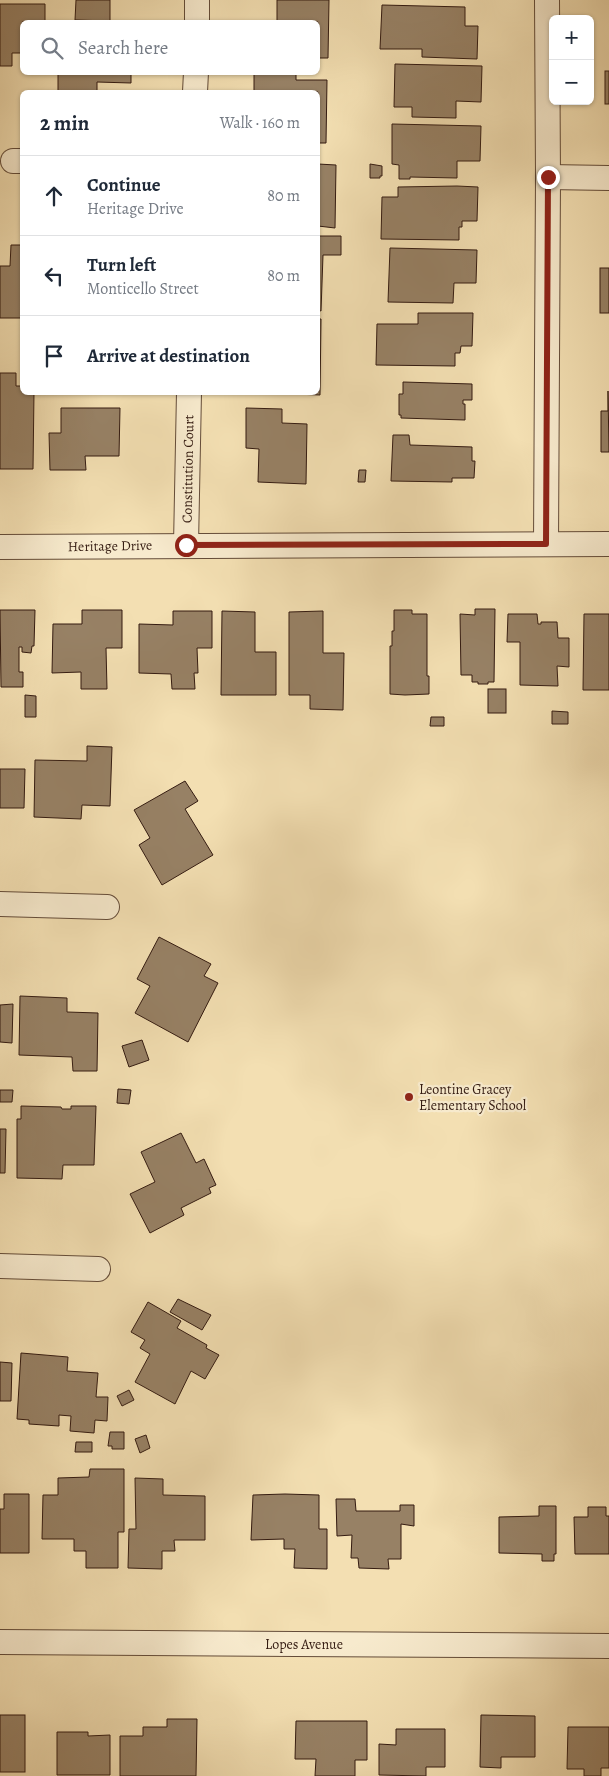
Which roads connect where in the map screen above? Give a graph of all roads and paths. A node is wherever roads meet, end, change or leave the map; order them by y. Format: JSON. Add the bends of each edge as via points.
{"nodes":[{"id":1,"x":197,"y":0,"type":"edge"},
{"id":2,"x":547,"y":0,"type":"edge"},
{"id":3,"x":197,"y":20,"type":"edge"},
{"id":4,"x":196,"y":75,"type":"edge"},
{"id":5,"x":195,"y":90,"type":"edge"},
{"id":6,"x":548,"y":177,"type":"junction"},
{"id":7,"x":609,"y":178,"type":"edge"},
{"id":8,"x":189,"y":395,"type":"edge"},
{"id":9,"x":546,"y":544,"type":"junction"},
{"id":10,"x":609,"y":544,"type":"edge"},
{"id":11,"x":186,"y":545,"type":"junction"},
{"id":12,"x":0,"y":546,"type":"edge"},
{"id":13,"x":0,"y":904,"type":"edge"},
{"id":14,"x":107,"y":908,"type":"dead end"},
{"id":15,"x":0,"y":1266,"type":"edge"},
{"id":16,"x":98,"y":1269,"type":"dead end"},
{"id":17,"x":0,"y":1642,"type":"edge"},
{"id":18,"x":609,"y":1646,"type":"edge"}],
"edges":[{"from":1,"to":3,"type":"street"},
{"from":2,"to":6,"type":"street"},
{"from":4,"to":5,"type":"street"},
{"from":6,"to":7,"type":"street"},
{"from":6,"to":9,"type":"street"},
{"from":8,"to":11,"type":"street","name":"Constitution Court"},
{"from":9,"to":10,"type":"street","name":"Heritage Drive"},
{"from":9,"to":11,"type":"street","name":"Heritage Drive"},
{"from":11,"to":12,"type":"street","name":"Heritage Drive"},
{"from":13,"to":14,"type":"street"},
{"from":15,"to":16,"type":"street"},
{"from":17,"to":18,"type":"street","name":"Lopes Avenue"}]}
